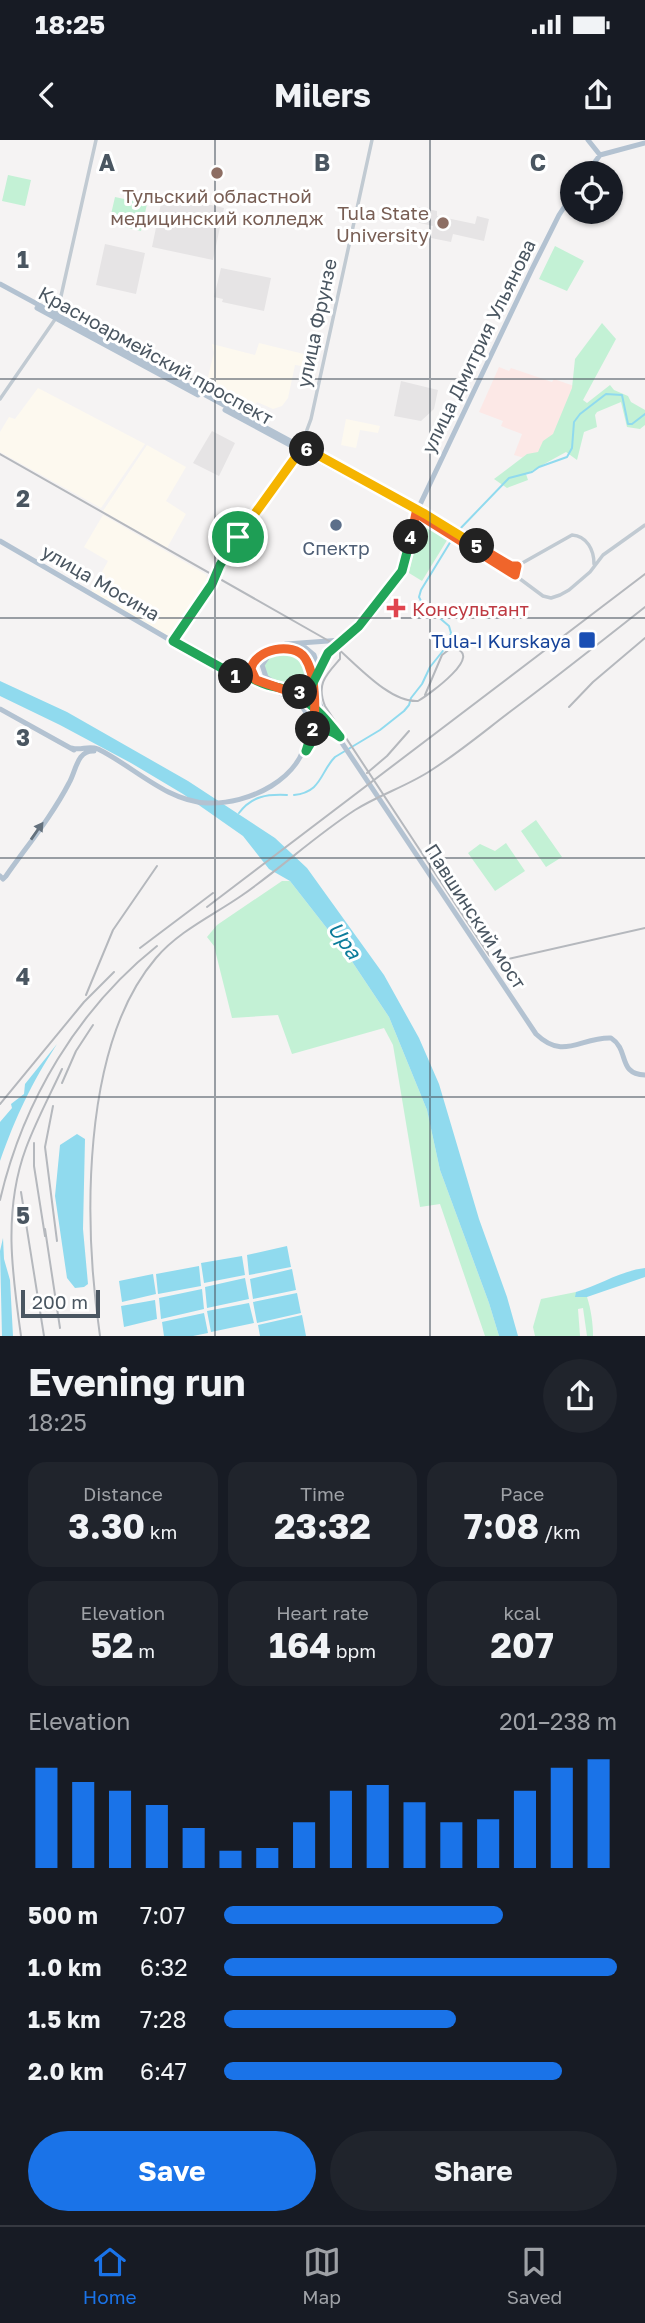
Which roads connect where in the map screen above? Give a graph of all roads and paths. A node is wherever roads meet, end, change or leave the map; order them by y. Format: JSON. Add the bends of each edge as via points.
{"nodes":[{"id":1,"x":96,"y":140,"type":"edge"},
{"id":2,"x":372,"y":140,"type":"edge"},
{"id":3,"x":588,"y":140,"type":"edge"},
{"id":4,"x":645,"y":143,"type":"edge"},
{"id":5,"x":600,"y":155,"type":"junction"},
{"id":6,"x":596,"y":161,"type":"edge"},
{"id":7,"x":560,"y":213,"type":"edge"},
{"id":8,"x":0,"y":286,"type":"edge"},
{"id":9,"x":57,"y":316,"type":"junction"},
{"id":10,"x":0,"y":399,"type":"edge"},
{"id":11,"x":300,"y":448,"type":"junction"},
{"id":12,"x":417,"y":511,"type":"junction"},
{"id":13,"x":645,"y":525,"type":"edge"},
{"id":14,"x":0,"y":541,"type":"edge"},
{"id":15,"x":466,"y":542,"type":"junction"},
{"id":16,"x":594,"y":555,"type":"junction"},
{"id":17,"x":603,"y":555,"type":"junction"},
{"id":18,"x":517,"y":566,"type":"junction"},
{"id":19,"x":594,"y":566,"type":"junction"},
{"id":20,"x":515,"y":575,"type":"junction"},
{"id":21,"x":173,"y":641,"type":"junction"},
{"id":22,"x":333,"y":643,"type":"junction"},
{"id":23,"x":299,"y":644,"type":"junction"},
{"id":24,"x":271,"y":652,"type":"junction"},
{"id":25,"x":258,"y":656,"type":"junction"},
{"id":26,"x":253,"y":662,"type":"junction"},
{"id":27,"x":223,"y":670,"type":"junction"},
{"id":28,"x":318,"y":670,"type":"junction"},
{"id":29,"x":315,"y":679,"type":"junction"},
{"id":30,"x":259,"y":681,"type":"junction"},
{"id":31,"x":285,"y":690,"type":"junction"},
{"id":32,"x":0,"y":709,"type":"edge"},
{"id":33,"x":324,"y":716,"type":"junction"},
{"id":34,"x":332,"y":732,"type":"joint"},
{"id":35,"x":340,"y":737,"type":"junction"},
{"id":36,"x":72,"y":748,"type":"junction"},
{"id":37,"x":306,"y":751,"type":"junction"},
{"id":38,"x":78,"y":763,"type":"junction"},
{"id":39,"x":163,"y":790,"type":"junction"},
{"id":40,"x":1,"y":879,"type":"edge"},
{"id":41,"x":645,"y":1075,"type":"edge"}],
"edges":[{"from":1,"to":9,"type":"street"},
{"from":2,"to":11,"type":"street","name":"улица Фрунзе","via":[[311,419]]},
{"from":3,"to":5,"type":"main road"},
{"from":4,"to":5,"type":"main road"},
{"from":5,"to":6,"type":"main road"},
{"from":7,"to":12,"type":"main road","name":"улица Дмитрия Ульянова"},
{"from":8,"to":9,"type":"main road","name":"Красноармейский проспект"},
{"from":9,"to":10,"type":"street"},
{"from":9,"to":11,"type":"main road","name":"Красноармейский проспект"},
{"from":11,"to":12,"type":"main road","name":"Красноармейский проспект"},
{"from":11,"to":21,"type":"street","name":"улица Фрунзе","via":[[224,557],[212,584]]},
{"from":12,"to":15,"type":"street","name":"Красноармейский проспект"},
{"from":12,"to":22,"type":"main road","name":"улица Дмитрия Ульянова","via":[[403,569],[359,626]]},
{"from":13,"to":17,"type":"street"},
{"from":14,"to":21,"type":"main road","name":"улица Мосина"},
{"from":15,"to":18,"type":"street","name":"Красноармейский проспект"},
{"from":15,"to":20,"type":"street","name":"Красноармейский проспект"},
{"from":16,"to":17,"type":"street"},
{"from":16,"to":18,"type":"street","via":[[584,540],[572,535]]},
{"from":16,"to":19,"type":"street"},
{"from":17,"to":19,"type":"street"},
{"from":18,"to":20,"type":"street"},
{"from":19,"to":20,"type":"street","name":"Красноармейский проспект","via":[[566,592],[551,598]]},
{"from":21,"to":27,"type":"main road","name":"улица Мосина"},
{"from":22,"to":23,"type":"main road"},
{"from":22,"to":28,"type":"main road"},
{"from":23,"to":25,"type":"main road"},
{"from":23,"to":28,"type":"main road","via":[[314,655]]},
{"from":24,"to":25,"type":"main road"},
{"from":24,"to":31,"type":"main road","via":[[263,662],[263,673]]},
{"from":24,"to":37,"type":"main road","via":[[294,650],[309,667],[315,709]]},
{"from":25,"to":26,"type":"main road"},
{"from":26,"to":27,"type":"main road","via":[[239,672]]},
{"from":26,"to":30,"type":"main road","via":[[251,669]]},
{"from":27,"to":30,"type":"main road","name":"улица Мосина"},
{"from":28,"to":29,"type":"main road"},
{"from":29,"to":31,"type":"main road","via":[[301,691]]},
{"from":29,"to":33,"type":"main road"},
{"from":30,"to":31,"type":"main road"},
{"from":30,"to":39,"type":"main road","via":[[300,704],[306,713],[307,738],[298,760],[279,781],[241,799],[215,803]]},
{"from":31,"to":33,"type":"main road"},
{"from":32,"to":36,"type":"main road"},
{"from":33,"to":35,"type":"main road","name":"Павшинский мост"},
{"from":34,"to":35,"type":"street"},
{"from":34,"to":37,"type":"main road","via":[[318,733]]},
{"from":35,"to":41,"type":"main road","name":"Павшинский мост","via":[[532,1029],[560,1048],[614,1040],[629,1070]]},
{"from":36,"to":38,"type":"main road"},
{"from":36,"to":39,"type":"main road","via":[[96,748]]},
{"from":37,"to":39,"type":"main road","via":[[283,782],[238,803],[201,805]]},
{"from":38,"to":39,"type":"main road","via":[[83,753],[94,751]]},
{"from":40,"to":38,"type":"main road","one_way":true,"via":[[69,783]]}]}
